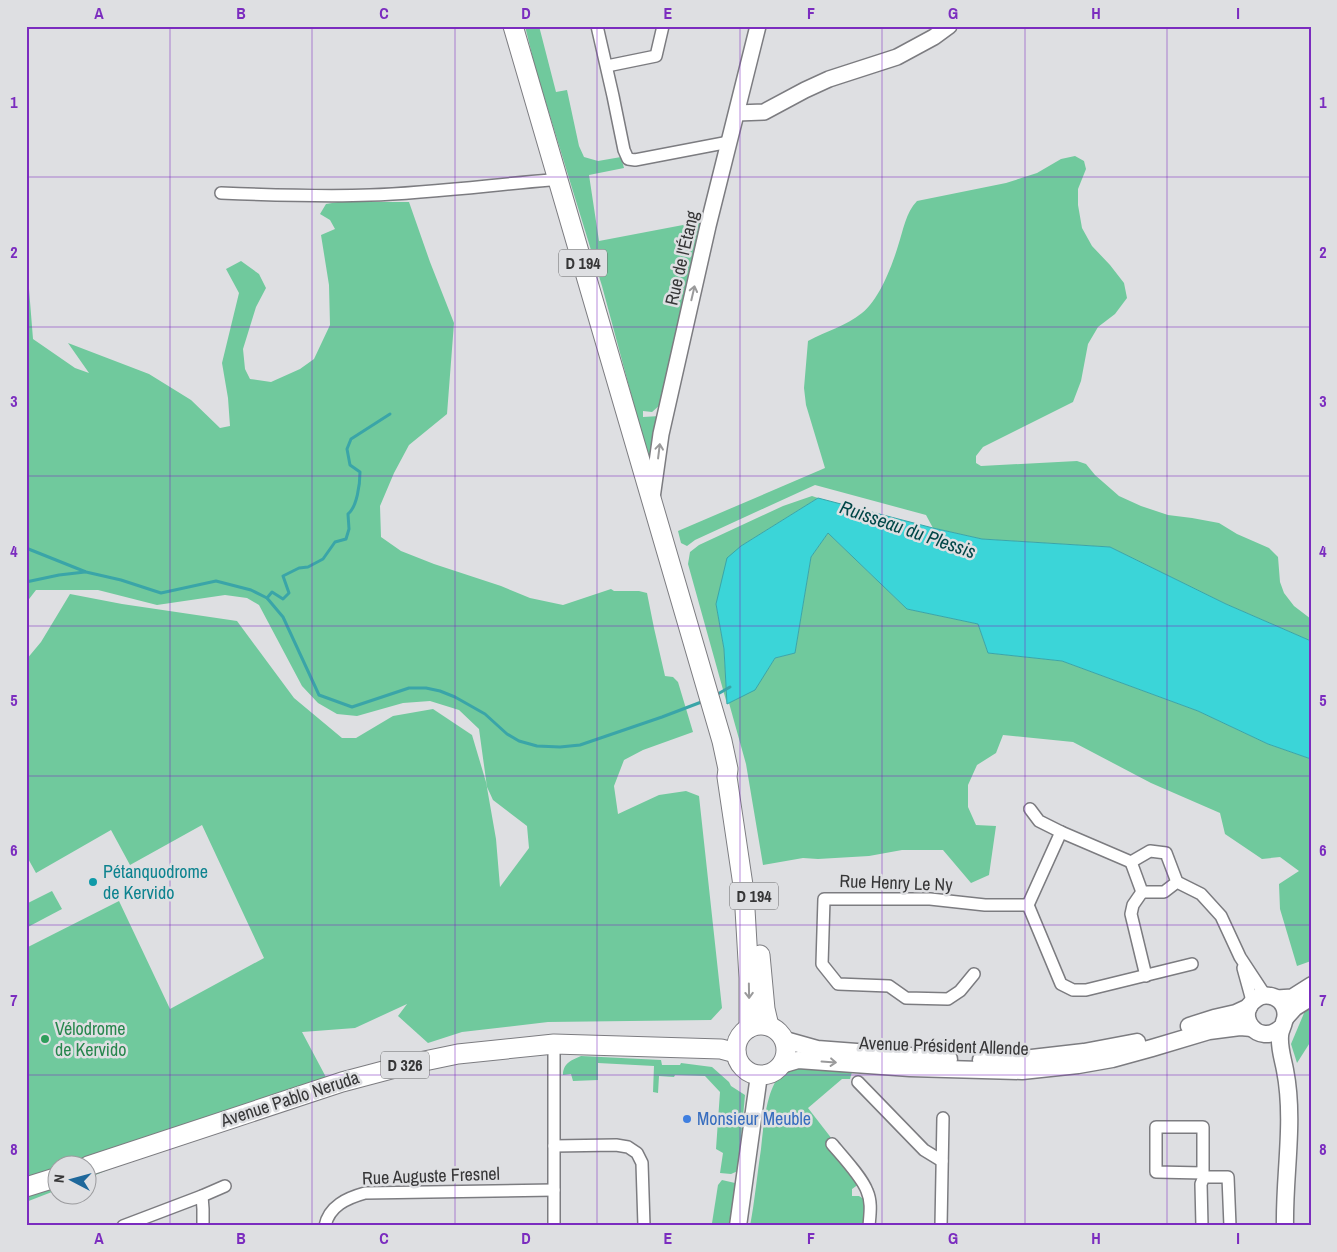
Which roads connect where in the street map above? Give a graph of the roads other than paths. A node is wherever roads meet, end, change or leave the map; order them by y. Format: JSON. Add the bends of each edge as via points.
{"nodes":[{"id":1,"x":513,"y":26,"type":"edge"},
{"id":2,"x":597,"y":26,"type":"edge"},
{"id":3,"x":663,"y":26,"type":"edge"},
{"id":4,"x":758,"y":26,"type":"edge"},
{"id":5,"x":949,"y":26,"type":"edge"},
{"id":6,"x":606,"y":66,"type":"junction"},
{"id":7,"x":737,"y":113,"type":"junction"},
{"id":8,"x":729,"y":142,"type":"junction"},
{"id":9,"x":558,"y":177,"type":"junction"},
{"id":10,"x":221,"y":193,"type":"dead end"},
{"id":11,"x":652,"y":500,"type":"junction"},
{"id":12,"x":728,"y":769,"type":"junction"},
{"id":13,"x":1030,"y":809,"type":"dead end"},
{"id":14,"x":1061,"y":832,"type":"junction"},
{"id":15,"x":1131,"y":862,"type":"junction"},
{"id":16,"x":1177,"y":882,"type":"junction"},
{"id":17,"x":1142,"y":892,"type":"junction"},
{"id":18,"x":1028,"y":905,"type":"junction"},
{"id":19,"x":1192,"y":964,"type":"dead end"},
{"id":20,"x":974,"y":974,"type":"dead end"},
{"id":21,"x":1146,"y":976,"type":"junction"},
{"id":22,"x":1311,"y":986,"type":"edge"},
{"id":23,"x":1311,"y":998,"type":"edge"},
{"id":24,"x":1261,"y":1001,"type":"junction"},
{"id":25,"x":1284,"y":1022,"type":"junction"},
{"id":26,"x":769,"y":1026,"type":"junction"},
{"id":27,"x":749,"y":1028,"type":"junction"},
{"id":28,"x":1257,"y":1031,"type":"junction"},
{"id":29,"x":785,"y":1040,"type":"junction"},
{"id":30,"x":554,"y":1044,"type":"junction"},
{"id":31,"x":736,"y":1053,"type":"junction"},
{"id":32,"x":781,"y":1065,"type":"junction"},
{"id":33,"x":760,"y":1075,"type":"junction"},
{"id":34,"x":858,"y":1082,"type":"dead end"},
{"id":35,"x":943,"y":1118,"type":"dead end"},
{"id":36,"x":832,"y":1144,"type":"dead end"},
{"id":37,"x":554,"y":1146,"type":"junction"},
{"id":38,"x":942,"y":1161,"type":"junction"},
{"id":39,"x":98,"y":1163,"type":"edge"},
{"id":40,"x":1203,"y":1175,"type":"junction"},
{"id":41,"x":48,"y":1180,"type":"edge"},
{"id":42,"x":225,"y":1186,"type":"dead end"},
{"id":43,"x":26,"y":1187,"type":"edge"},
{"id":44,"x":554,"y":1190,"type":"junction"},
{"id":45,"x":202,"y":1196,"type":"junction"},
{"id":46,"x":1285,"y":1221,"type":"edge"},
{"id":47,"x":123,"y":1226,"type":"edge"},
{"id":48,"x":203,"y":1226,"type":"edge"},
{"id":49,"x":325,"y":1226,"type":"edge"},
{"id":50,"x":554,"y":1226,"type":"edge"},
{"id":51,"x":644,"y":1226,"type":"edge"},
{"id":52,"x":738,"y":1226,"type":"edge"},
{"id":53,"x":869,"y":1226,"type":"edge"},
{"id":54,"x":941,"y":1226,"type":"edge"},
{"id":55,"x":1202,"y":1226,"type":"edge"},
{"id":56,"x":1230,"y":1226,"type":"edge"}],
"edges":[{"from":1,"to":9,"type":"main road","number":"D 194"},
{"from":2,"to":6,"type":"street"},
{"from":3,"to":6,"type":"street","via":[[656,56]]},
{"from":4,"to":7,"type":"street","name":"Rue de l'Étang"},
{"from":5,"to":7,"type":"street","via":[[897,57],[829,79],[764,112]]},
{"from":6,"to":8,"type":"street","via":[[628,159]]},
{"from":7,"to":8,"type":"street","name":"Rue de l'Étang"},
{"from":11,"to":8,"type":"street","name":"Rue de l'Étang","one_way":true,"via":[[661,434]]},
{"from":9,"to":10,"type":"street","via":[[370,195]]},
{"from":9,"to":11,"type":"main road","number":"D 194"},
{"from":11,"to":12,"type":"main road","number":"D 194"},
{"from":12,"to":26,"type":"main road","number":"D 194","via":[[734,776],[752,871]]},
{"from":12,"to":27,"type":"main road","number":"D 194","one_way":true,"via":[[744,892]]},
{"from":13,"to":14,"type":"street","via":[[1039,821]]},
{"from":14,"to":15,"type":"street"},
{"from":14,"to":18,"type":"street"},
{"from":15,"to":16,"type":"street","via":[[1150,851],[1166,854]]},
{"from":15,"to":17,"type":"street"},
{"from":16,"to":17,"type":"street","via":[[1164,892]]},
{"from":16,"to":24,"type":"street","via":[[1201,894],[1221,916]]},
{"from":17,"to":21,"type":"street","via":[[1131,914]]},
{"from":18,"to":20,"type":"street","name":"Rue Henry Le Ny","via":[[985,905],[930,899],[824,899],[822,964],[838,984],[889,986],[906,998],[948,1000],[960,992]]},
{"from":18,"to":21,"type":"street","via":[[1060,984],[1073,990],[1086,990]]},
{"from":19,"to":21,"type":"street"},
{"from":22,"to":24,"type":"street","name":"Avenue Président Allende","via":[[1292,997]]},
{"from":23,"to":25,"type":"street","via":[[1295,1008]]},
{"from":24,"to":25,"type":"main road","via":[[1281,1002],[1285,1008]]},
{"from":24,"to":28,"type":"main road","via":[[1247,1017],[1248,1023]]},
{"from":24,"to":29,"type":"main road","name":"Avenue Président Allende","via":[[1236,1013],[1144,1041],[1023,1059],[965,1060],[816,1050]]},
{"from":25,"to":28,"type":"main road","via":[[1277,1032],[1271,1034]]},
{"from":25,"to":46,"type":"main road","via":[[1279,1034],[1287,1082],[1289,1127]]},
{"from":26,"to":27,"type":"main road"},
{"from":26,"to":29,"type":"main road","via":[[779,1031]]},
{"from":27,"to":31,"type":"main road","via":[[741,1035]]},
{"from":32,"to":28,"type":"main road","name":"Avenue Président Allende","one_way":true,"via":[[798,1060],[1022,1071],[1112,1059],[1209,1031],[1240,1027]]},
{"from":28,"to":46,"type":"main road","via":[[1268,1044],[1280,1089]]},
{"from":29,"to":32,"type":"main road","via":[[786,1051]]},
{"from":30,"to":31,"type":"main road","name":"Avenue Pablo Neruda","number":"D 326"},
{"from":30,"to":37,"type":"street"},
{"from":30,"to":39,"type":"main road","name":"Avenue Pablo Neruda","number":"D 326","via":[[458,1054],[410,1064],[342,1082]]},
{"from":31,"to":33,"type":"main road","via":[[740,1064],[749,1072]]},
{"from":32,"to":33,"type":"main road","via":[[770,1074]]},
{"from":33,"to":52,"type":"main road"},
{"from":34,"to":38,"type":"street","via":[[924,1150]]},
{"from":35,"to":38,"type":"street"},
{"from":36,"to":53,"type":"street","via":[[867,1190]]},
{"from":37,"to":44,"type":"street"},
{"from":37,"to":51,"type":"street","via":[[616,1145],[637,1153],[642,1163]]},
{"from":38,"to":54,"type":"street"},
{"from":40,"to":40,"type":"street","via":[[1156,1172],[1156,1127],[1203,1127]]},
{"from":40,"to":55,"type":"street"},
{"from":40,"to":56,"type":"street","via":[[1228,1177]]},
{"from":41,"to":43,"type":"main road"},
{"from":42,"to":45,"type":"street"},
{"from":44,"to":49,"type":"street","name":"Rue Auguste Fresnel","via":[[365,1193],[336,1206]]},
{"from":44,"to":50,"type":"street"},
{"from":45,"to":47,"type":"street"},
{"from":45,"to":48,"type":"street"}]}
